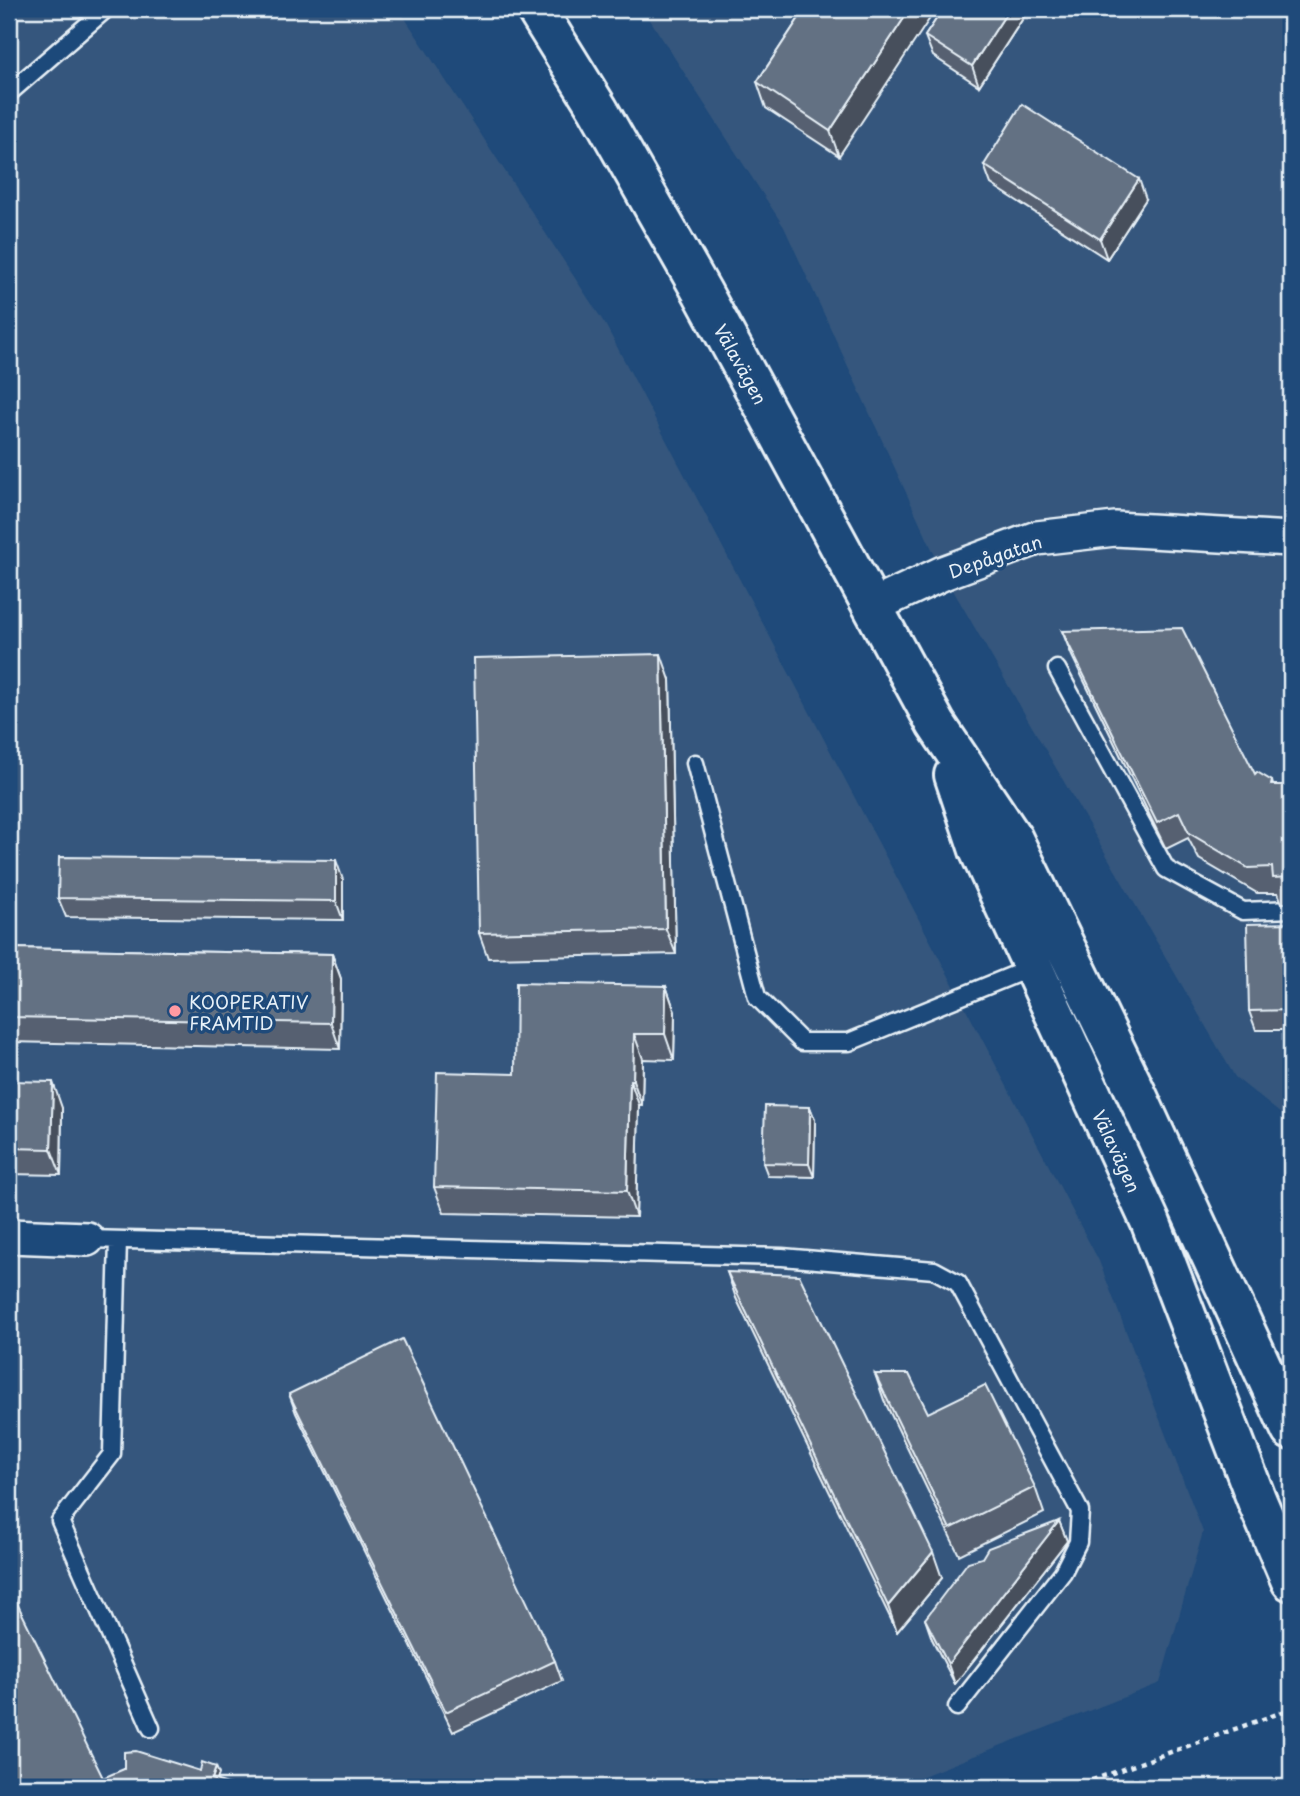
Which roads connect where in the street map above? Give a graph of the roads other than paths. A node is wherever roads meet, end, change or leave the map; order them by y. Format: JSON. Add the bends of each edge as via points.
{"nodes":[{"id":1,"x":106,"y":9,"type":"edge"},
{"id":2,"x":536,"y":9,"type":"edge"},
{"id":3,"x":9,"y":93,"type":"edge"},
{"id":4,"x":1291,"y":539,"type":"edge"},
{"id":5,"x":873,"y":606,"type":"junction"},
{"id":6,"x":1057,"y":669,"type":"dead end"},
{"id":7,"x":695,"y":763,"type":"dead end"},
{"id":8,"x":1291,"y":909,"type":"edge"},
{"id":9,"x":1050,"y":959,"type":"junction"},
{"id":10,"x":9,"y":1236,"type":"edge"},
{"id":11,"x":102,"y":1239,"type":"junction"},
{"id":12,"x":1291,"y":1430,"type":"edge"},
{"id":13,"x":1291,"y":1581,"type":"edge"},
{"id":14,"x":957,"y":1707,"type":"dead end"},
{"id":15,"x":151,"y":1728,"type":"dead end"}],
"edges":[{"from":1,"to":3,"type":"lane"},
{"from":2,"to":5,"type":"main road","name":"Välavägen","via":[[598,109]]},
{"from":4,"to":5,"type":"street","name":"Depågatan","via":[[1115,529],[1037,538],[943,573]]},
{"from":5,"to":9,"type":"main road","name":"Välavägen","via":[[936,724],[1013,839]]},
{"from":6,"to":8,"type":"lane","via":[[1166,869],[1243,911]]},
{"from":7,"to":9,"type":"lane","via":[[757,997],[802,1042],[849,1042]]},
{"from":9,"to":12,"type":"main road","name":"Välavägen","via":[[1132,1084]]},
{"from":9,"to":13,"type":"main road","name":"Välavägen"},
{"from":10,"to":11,"type":"street"},
{"from":11,"to":14,"type":"lane","via":[[782,1257],[934,1270],[958,1283],[1080,1511],[1078,1542],[1063,1572]]},
{"from":11,"to":15,"type":"lane","via":[[112,1454],[60,1521]]}]}
